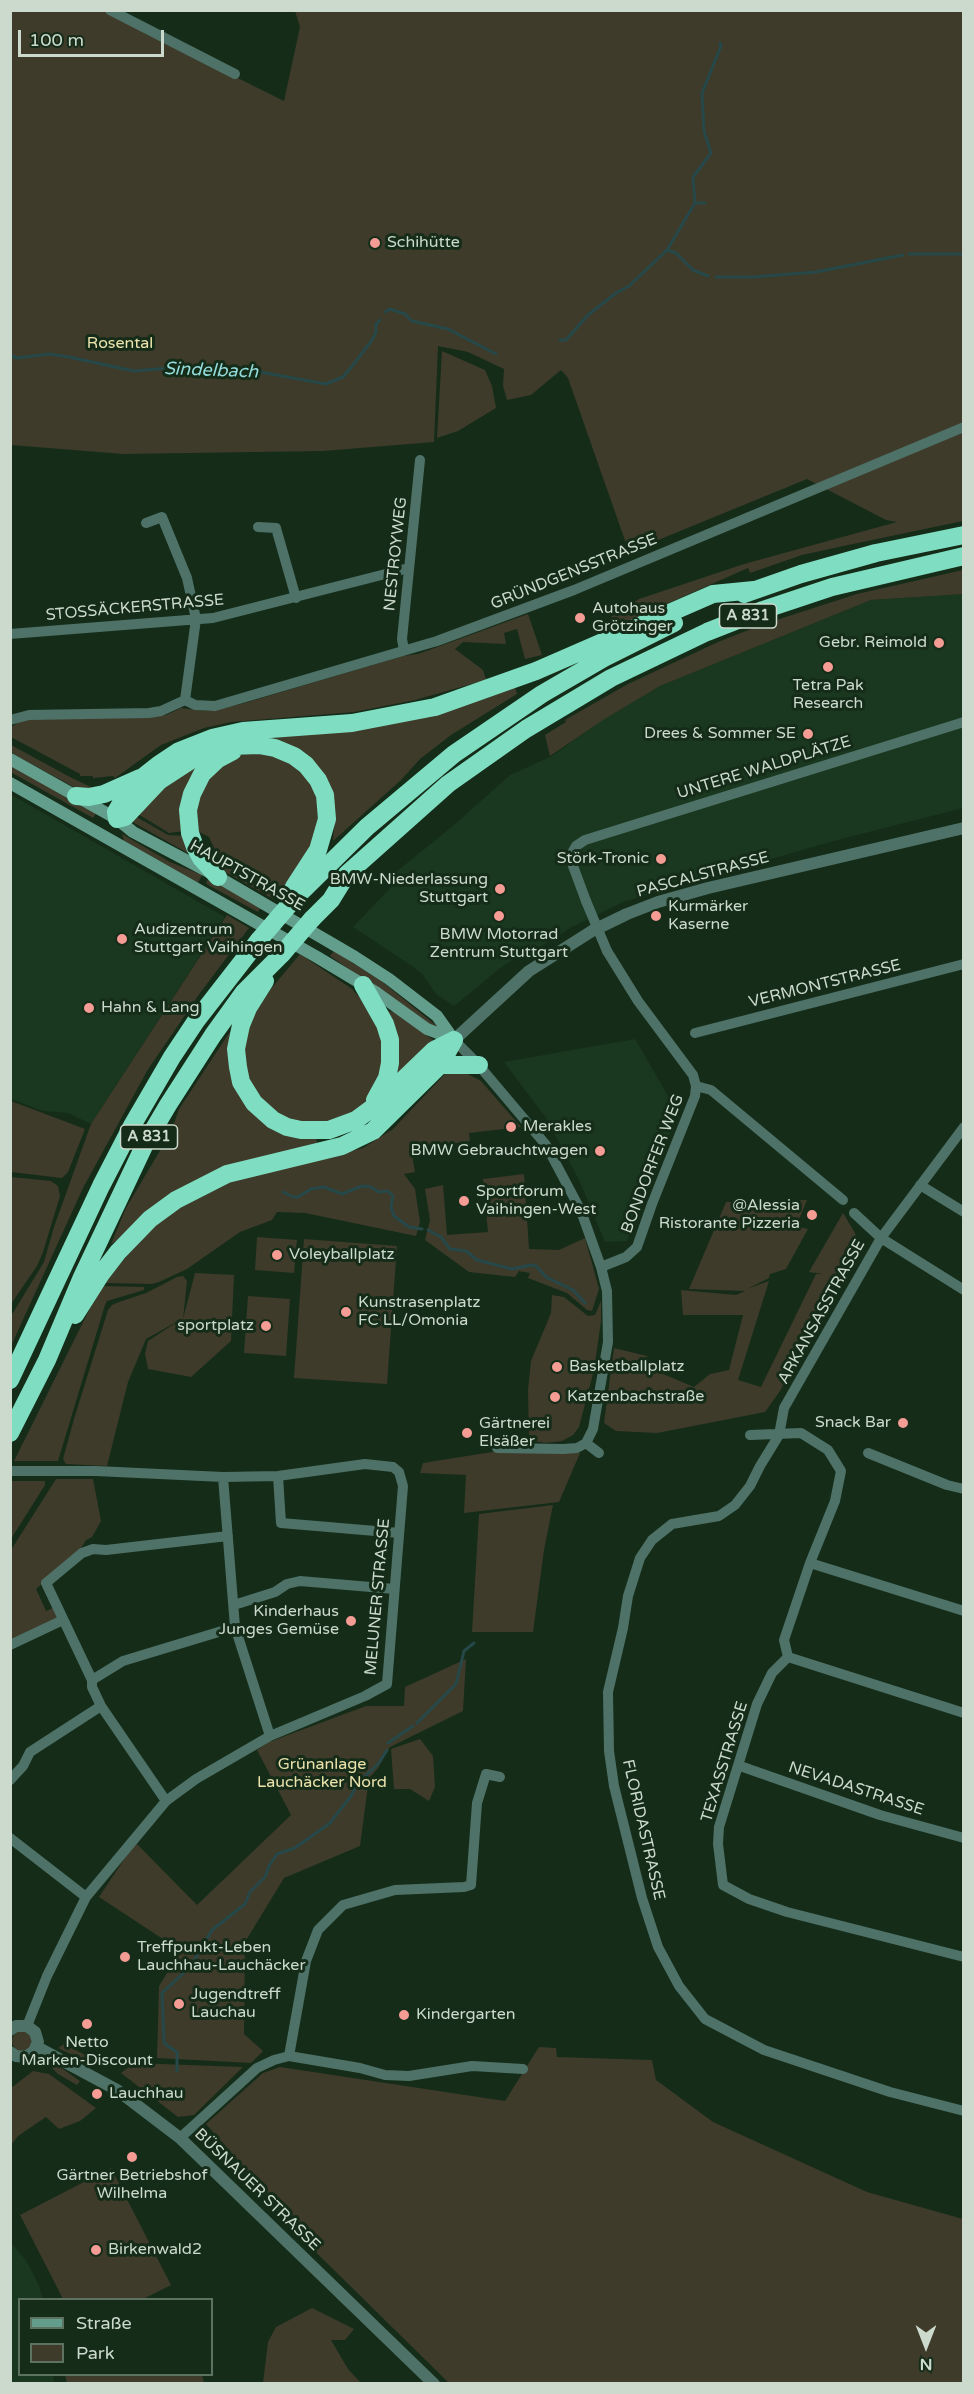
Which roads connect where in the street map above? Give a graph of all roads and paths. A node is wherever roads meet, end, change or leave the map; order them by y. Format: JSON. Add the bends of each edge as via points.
{"nodes":[{"id":1,"x":110,"y":10,"type":"edge"},
{"id":2,"x":235,"y":74,"type":"dead end"},
{"id":3,"x":963,"y":426,"type":"edge"},
{"id":4,"x":420,"y":460,"type":"dead end"},
{"id":5,"x":146,"y":523,"type":"dead end"},
{"id":6,"x":258,"y":526,"type":"dead end"},
{"id":7,"x":963,"y":535,"type":"edge"},
{"id":8,"x":963,"y":556,"type":"edge"},
{"id":9,"x":409,"y":568,"type":"junction"},
{"id":10,"x":754,"y":590,"type":"junction"},
{"id":11,"x":296,"y":598,"type":"junction"},
{"id":12,"x":196,"y":619,"type":"junction"},
{"id":13,"x":10,"y":634,"type":"edge"},
{"id":14,"x":404,"y":650,"type":"junction"},
{"id":15,"x":185,"y":700,"type":"junction"},
{"id":16,"x":10,"y":720,"type":"edge"},
{"id":17,"x":963,"y":722,"type":"edge"},
{"id":18,"x":244,"y":746,"type":"junction"},
{"id":19,"x":10,"y":759,"type":"edge"},
{"id":20,"x":144,"y":776,"type":"junction"},
{"id":21,"x":10,"y":783,"type":"edge"},
{"id":22,"x":76,"y":796,"type":"junction"},
{"id":23,"x":117,"y":819,"type":"junction"},
{"id":24,"x":963,"y":828,"type":"edge"},
{"id":25,"x":108,"y":838,"type":"junction"},
{"id":26,"x":215,"y":876,"type":"junction"},
{"id":27,"x":201,"y":893,"type":"junction"},
{"id":28,"x":289,"y":905,"type":"junction"},
{"id":29,"x":329,"y":941,"type":"junction"},
{"id":30,"x":282,"y":954,"type":"junction"},
{"id":31,"x":317,"y":957,"type":"junction"},
{"id":32,"x":963,"y":964,"type":"edge"},
{"id":33,"x":363,"y":986,"type":"junction"},
{"id":34,"x":694,"y":1033,"type":"dead end"},
{"id":35,"x":454,"y":1040,"type":"junction"},
{"id":36,"x":440,"y":1065,"type":"junction"},
{"id":37,"x":479,"y":1065,"type":"junction"},
{"id":38,"x":696,"y":1086,"type":"junction"},
{"id":39,"x":369,"y":1111,"type":"junction"},
{"id":40,"x":963,"y":1127,"type":"edge"},
{"id":41,"x":920,"y":1185,"type":"junction"},
{"id":42,"x":843,"y":1200,"type":"dead end"},
{"id":43,"x":963,"y":1212,"type":"edge"},
{"id":44,"x":854,"y":1213,"type":"dead end"},
{"id":45,"x":881,"y":1238,"type":"junction"},
{"id":46,"x":601,"y":1267,"type":"junction"},
{"id":47,"x":963,"y":1290,"type":"edge"},
{"id":48,"x":55,"y":1344,"type":"junction"},
{"id":49,"x":10,"y":1380,"type":"edge"},
{"id":50,"x":10,"y":1433,"type":"edge"},
{"id":51,"x":750,"y":1435,"type":"dead end"},
{"id":52,"x":779,"y":1435,"type":"junction"},
{"id":53,"x":586,"y":1443,"type":"junction"},
{"id":54,"x":497,"y":1448,"type":"dead end"},
{"id":55,"x":868,"y":1453,"type":"dead end"},
{"id":56,"x":598,"y":1454,"type":"dead end"},
{"id":57,"x":10,"y":1471,"type":"edge"},
{"id":58,"x":278,"y":1476,"type":"junction"},
{"id":59,"x":223,"y":1477,"type":"junction"},
{"id":60,"x":963,"y":1489,"type":"edge"},
{"id":61,"x":399,"y":1533,"type":"junction"},
{"id":62,"x":228,"y":1536,"type":"junction"},
{"id":63,"x":810,"y":1563,"type":"junction"},
{"id":64,"x":394,"y":1589,"type":"junction"},
{"id":65,"x":234,"y":1605,"type":"junction"},
{"id":66,"x":963,"y":1611,"type":"edge"},
{"id":67,"x":63,"y":1620,"type":"junction"},
{"id":68,"x":235,"y":1628,"type":"junction"},
{"id":69,"x":10,"y":1646,"type":"edge"},
{"id":70,"x":788,"y":1657,"type":"junction"},
{"id":71,"x":92,"y":1680,"type":"junction"},
{"id":72,"x":101,"y":1706,"type":"junction"},
{"id":73,"x":963,"y":1713,"type":"edge"},
{"id":74,"x":270,"y":1736,"type":"junction"},
{"id":75,"x":740,"y":1766,"type":"junction"},
{"id":76,"x":500,"y":1777,"type":"dead end"},
{"id":77,"x":10,"y":1780,"type":"edge"},
{"id":78,"x":166,"y":1801,"type":"junction"},
{"id":79,"x":10,"y":1838,"type":"edge"},
{"id":80,"x":963,"y":1838,"type":"edge"},
{"id":81,"x":86,"y":1897,"type":"junction"},
{"id":82,"x":963,"y":1958,"type":"edge"},
{"id":83,"x":27,"y":2026,"type":"junction"},
{"id":84,"x":10,"y":2030,"type":"edge"},
{"id":85,"x":37,"y":2047,"type":"junction"},
{"id":86,"x":11,"y":2054,"type":"edge"},
{"id":87,"x":289,"y":2056,"type":"junction"},
{"id":88,"x":523,"y":2069,"type":"dead end"},
{"id":89,"x":963,"y":2111,"type":"edge"},
{"id":90,"x":180,"y":2138,"type":"junction"},
{"id":91,"x":434,"y":2384,"type":"edge"}],
"edges":[{"from":1,"to":2,"type":"street"},
{"from":3,"to":14,"type":"street","name":"GRÜNDGENSSTRASSE","via":[[518,611]]},
{"from":4,"to":9,"type":"street","name":"NESTROYWEG"},
{"from":5,"to":12,"type":"street","via":[[162,517],[187,578]]},
{"from":6,"to":11,"type":"street","via":[[276,528]]},
{"from":7,"to":10,"type":"highway","number":"A 831","via":[[876,553]]},
{"from":8,"to":30,"type":"highway","number":"A 831","bridge":true,"via":[[832,586],[763,610],[657,654],[548,715],[448,784],[389,835],[347,874],[331,900]]},
{"from":9,"to":11,"type":"street","name":"STOSSÄCKERSTRASSE"},
{"from":9,"to":14,"type":"street","name":"NESTROYWEG"},
{"from":10,"to":20,"type":"highway","via":[[713,594],[514,680],[435,707],[315,727],[228,733],[179,751]]},
{"from":10,"to":28,"type":"highway","number":"A 831","via":[[604,658],[520,707],[454,754],[367,826]]},
{"from":11,"to":12,"type":"street","name":"STOSSÄCKERSTRASSE"},
{"from":12,"to":13,"type":"street","name":"STOSSÄCKERSTRASSE"},
{"from":12,"to":15,"type":"street"},
{"from":14,"to":15,"type":"street","name":"GRÜNDGENSSTRASSE","via":[[215,706]]},
{"from":15,"to":16,"type":"street","via":[[149,713],[29,715]]},
{"from":17,"to":38,"type":"street","name":"UNTERE WALDPLÄTZE","bridge":true,"via":[[576,846],[573,866],[607,951],[638,1001],[693,1075]]},
{"from":18,"to":23,"type":"highway","via":[[205,752],[159,781],[124,817]]},
{"from":18,"to":26,"type":"highway","via":[[218,759],[202,774],[188,810],[195,847]]},
{"from":18,"to":28,"type":"highway","via":[[275,748],[294,756],[311,770],[325,795],[325,830],[318,850],[289,896]]},
{"from":19,"to":22,"type":"main road","name":"HAUPTSTRASSE"},
{"from":20,"to":22,"type":"highway","via":[[111,792]]},
{"from":20,"to":23,"type":"highway","via":[[120,805]]},
{"from":21,"to":25,"type":"main road","name":"HAUPTSTRASSE"},
{"from":22,"to":23,"type":"main road","name":"HAUPTSTRASSE"},
{"from":23,"to":25,"type":"main road"},
{"from":23,"to":26,"type":"main road","name":"HAUPTSTRASSE","via":[[133,832]]},
{"from":24,"to":35,"type":"street","name":"PASCALSTRASSE","via":[[708,888],[627,914],[529,971]]},
{"from":25,"to":27,"type":"main road","name":"HAUPTSTRASSE"},
{"from":26,"to":27,"type":"main road","via":[[202,882]]},
{"from":26,"to":29,"type":"main road","name":"HAUPTSTRASSE"},
{"from":27,"to":31,"type":"main road","name":"HAUPTSTRASSE"},
{"from":28,"to":49,"type":"highway","number":"A 831","bridge":true,"via":[[196,1021],[133,1124]]},
{"from":29,"to":31,"type":"main road","via":[[328,954]]},
{"from":29,"to":35,"type":"main road","name":"HAUPTSTRASSE","via":[[389,979],[437,1016]]},
{"from":30,"to":39,"type":"highway","via":[[248,1008],[239,1032],[237,1059],[245,1090],[268,1116],[301,1130],[335,1128]]},
{"from":30,"to":48,"type":"highway","number":"A 831","via":[[244,992],[168,1105],[107,1220]]},
{"from":31,"to":33,"type":"main road","name":"HAUPTSTRASSE"},
{"from":32,"to":34,"type":"street","name":"VERMONTSTRASSE"},
{"from":33,"to":35,"type":"main road","name":"HAUPTSTRASSE","via":[[427,1029]]},
{"from":33,"to":39,"type":"highway","via":[[385,1024],[391,1048],[387,1078]]},
{"from":35,"to":36,"type":"highway"},
{"from":35,"to":37,"type":"street","name":"HAUPTSTRASSE"},
{"from":35,"to":39,"type":"highway","via":[[434,1050]]},
{"from":36,"to":37,"type":"highway"},
{"from":36,"to":48,"type":"highway","via":[[388,1118],[357,1140],[228,1174],[176,1200],[118,1252]]},
{"from":37,"to":46,"type":"street","name":"HAUPTSTRASSE","via":[[546,1145],[581,1211]]},
{"from":38,"to":42,"type":"street","via":[[711,1090]]},
{"from":38,"to":46,"type":"street","name":"BONDORFER WEG","via":[[638,1247],[626,1257]]},
{"from":40,"to":41,"type":"street","name":"ARKANSASSTRASSE"},
{"from":41,"to":43,"type":"street"},
{"from":41,"to":45,"type":"street","name":"ARKANSASSTRASSE"},
{"from":44,"to":45,"type":"street"},
{"from":45,"to":47,"type":"street"},
{"from":45,"to":52,"type":"street","name":"ARKANSASSTRASSE","via":[[784,1408]]},
{"from":46,"to":53,"type":"street","name":"HAUPTSTRASSE","via":[[607,1292],[608,1342],[593,1429]]},
{"from":48,"to":50,"type":"highway","number":"A 831"},
{"from":51,"to":52,"type":"street"},
{"from":52,"to":63,"type":"street","via":[[801,1433],[828,1450],[841,1471],[835,1501]]},
{"from":52,"to":89,"type":"street","name":"FLORIDASTRASSE","via":[[735,1505],[719,1516],[672,1524],[652,1540],[640,1558],[628,1596],[608,1692],[609,1751],[642,1898],[658,1947],[679,1986],[705,2019],[764,2050],[890,2092]]},
{"from":53,"to":54,"type":"street","via":[[563,1449]]},
{"from":53,"to":56,"type":"street"},
{"from":55,"to":60,"type":"street"},
{"from":57,"to":59,"type":"street"},
{"from":58,"to":59,"type":"street"},
{"from":58,"to":61,"type":"street","via":[[281,1523]]},
{"from":58,"to":61,"type":"street","name":"MELUNER STRASSE","via":[[365,1464],[393,1467],[399,1472],[402,1486]]},
{"from":59,"to":62,"type":"street"},
{"from":61,"to":64,"type":"street","name":"MELUNER STRASSE"},
{"from":62,"to":65,"type":"street"},
{"from":62,"to":67,"type":"street","via":[[82,1553],[46,1583]]},
{"from":63,"to":66,"type":"street"},
{"from":63,"to":70,"type":"street","via":[[784,1640]]},
{"from":64,"to":65,"type":"street","via":[[300,1581]]},
{"from":64,"to":74,"type":"street","name":"MELUNER STRASSE","via":[[387,1684]]},
{"from":65,"to":68,"type":"street"},
{"from":67,"to":69,"type":"street"},
{"from":67,"to":71,"type":"street"},
{"from":68,"to":71,"type":"street","via":[[123,1661]]},
{"from":68,"to":74,"type":"street"},
{"from":70,"to":73,"type":"street"},
{"from":70,"to":75,"type":"street","name":"TEXASSTRASSE","via":[[772,1673],[757,1704]]},
{"from":71,"to":72,"type":"street"},
{"from":72,"to":77,"type":"street","via":[[30,1752]]},
{"from":72,"to":78,"type":"street"},
{"from":74,"to":78,"type":"street","name":"MELUNER STRASSE"},
{"from":75,"to":80,"type":"street","name":"NEVADASTRASSE","via":[[880,1815]]},
{"from":75,"to":82,"type":"street","name":"TEXASSTRASSE","via":[[719,1827],[723,1885],[787,1912]]},
{"from":76,"to":87,"type":"street","via":[[486,1774],[477,1803],[471,1885],[395,1890],[344,1905],[318,1930],[306,1961]]},
{"from":78,"to":81,"type":"street","name":"MELUNER STRASSE"},
{"from":79,"to":81,"type":"street"},
{"from":81,"to":83,"type":"street","name":"MELUNER STRASSE"},
{"from":83,"to":84,"type":"street"},
{"from":83,"to":85,"type":"street","via":[[38,2037]]},
{"from":85,"to":86,"type":"street","via":[[26,2057]]},
{"from":85,"to":90,"type":"street","name":"BÜSNAUER STRASSE","via":[[117,2090]]},
{"from":87,"to":88,"type":"street","via":[[385,2075],[409,2076],[472,2066]]},
{"from":87,"to":90,"type":"street","via":[[256,2068]]},
{"from":90,"to":91,"type":"street","name":"BÜSNAUER STRASSE"}]}
